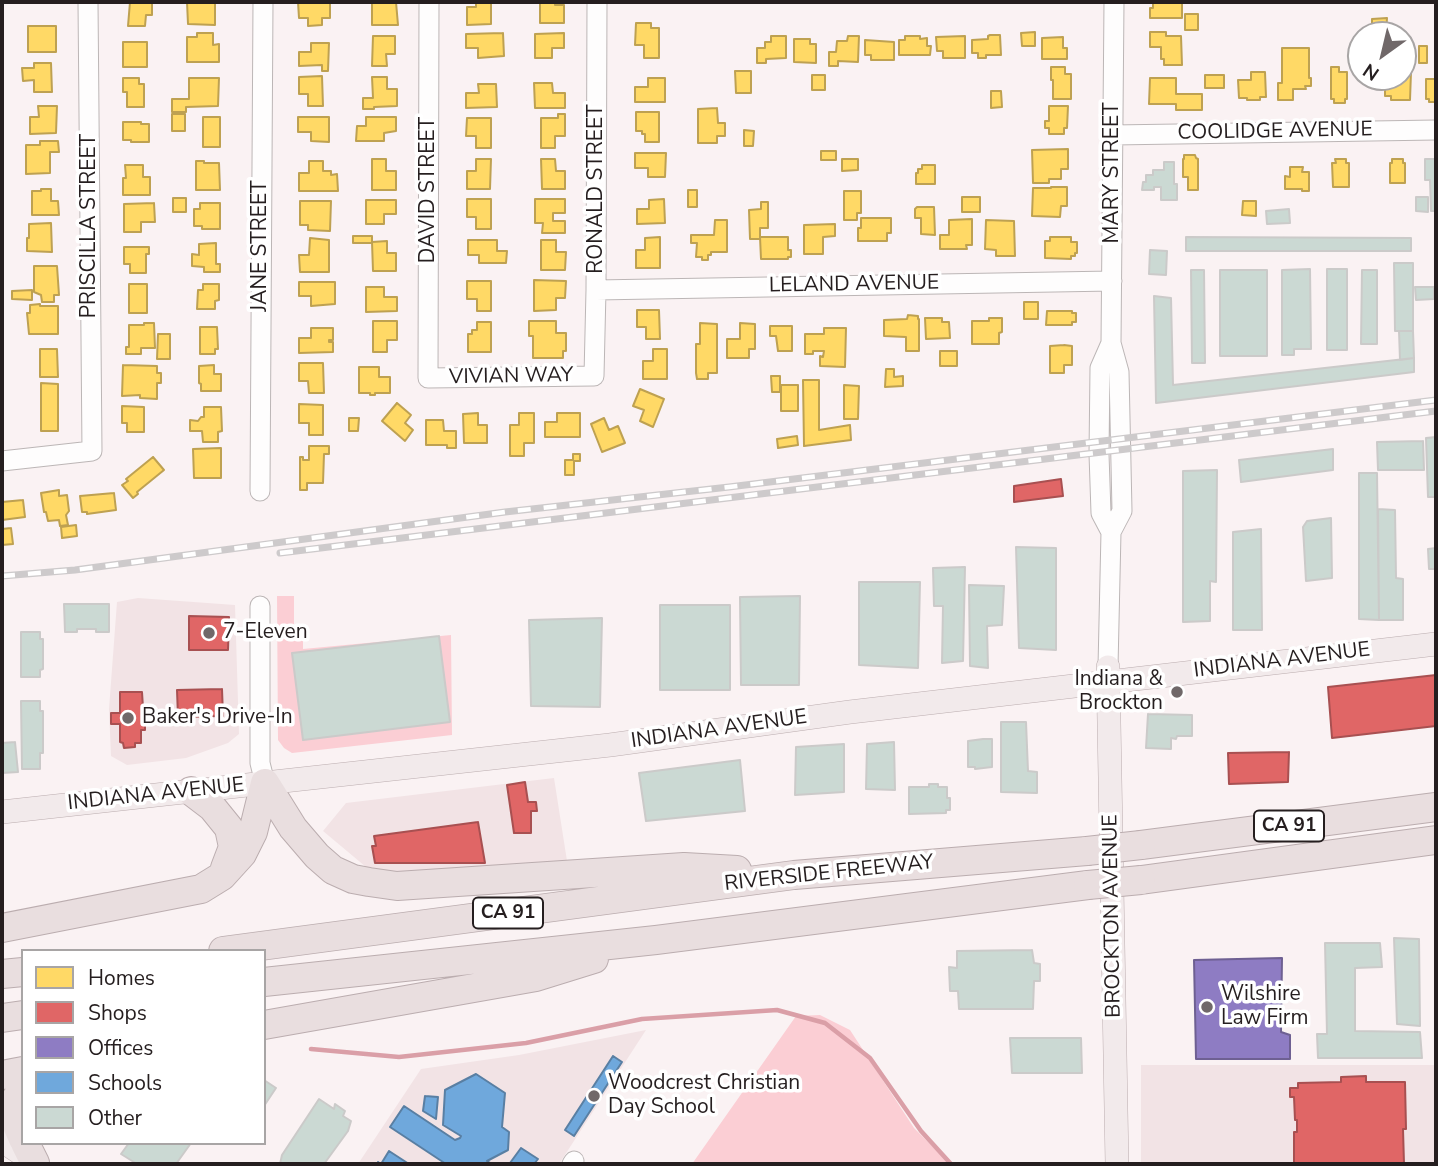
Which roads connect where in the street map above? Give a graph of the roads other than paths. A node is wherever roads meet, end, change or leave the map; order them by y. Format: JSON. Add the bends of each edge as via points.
{"nodes":[{"id":1,"x":88,"y":2,"type":"edge"},
{"id":2,"x":262,"y":2,"type":"edge"},
{"id":3,"x":429,"y":2,"type":"edge"},
{"id":4,"x":597,"y":2,"type":"edge"},
{"id":5,"x":1114,"y":2,"type":"edge"},
{"id":6,"x":1436,"y":130,"type":"edge"},
{"id":7,"x":1113,"y":135,"type":"junction"},
{"id":8,"x":1112,"y":281,"type":"junction"},
{"id":9,"x":596,"y":290,"type":"junction"},
{"id":10,"x":594,"y":376,"type":"joint"},
{"id":11,"x":428,"y":378,"type":"joint"},
{"id":12,"x":2,"y":461,"type":"edge"},
{"id":13,"x":260,"y":491,"type":"dead end"},
{"id":14,"x":260,"y":607,"type":"dead end"},
{"id":15,"x":1436,"y":644,"type":"edge"},
{"id":16,"x":1109,"y":674,"type":"junction"},
{"id":17,"x":265,"y":783,"type":"junction"},
{"id":18,"x":191,"y":791,"type":"junction"},
{"id":19,"x":1436,"y":807,"type":"edge"},
{"id":20,"x":2,"y":811,"type":"edge"},
{"id":21,"x":1436,"y":840,"type":"edge"},
{"id":22,"x":794,"y":874,"type":"junction"},
{"id":23,"x":222,"y":876,"type":"junction"},
{"id":24,"x":2,"y":928,"type":"edge"},
{"id":25,"x":656,"y":940,"type":"junction"},
{"id":26,"x":238,"y":949,"type":"edge"},
{"id":27,"x":21,"y":972,"type":"edge"},
{"id":28,"x":2,"y":974,"type":"edge"},
{"id":29,"x":266,"y":982,"type":"edge"},
{"id":30,"x":21,"y":1015,"type":"edge"},
{"id":31,"x":2,"y":1018,"type":"edge"},
{"id":32,"x":266,"y":1025,"type":"edge"},
{"id":33,"x":21,"y":1071,"type":"edge"},
{"id":34,"x":2,"y":1075,"type":"edge"},
{"id":35,"x":21,"y":1091,"type":"edge"},
{"id":36,"x":21,"y":1133,"type":"edge"},
{"id":37,"x":2,"y":1141,"type":"edge"},
{"id":38,"x":30,"y":1152,"type":"edge"},
{"id":39,"x":1117,"y":1164,"type":"edge"}],
"edges":[{"from":1,"to":12,"type":"street","name":"PRISCILLA STREET","via":[[92,451]]},
{"from":2,"to":13,"type":"street","name":"JANE STREET"},
{"from":3,"to":11,"type":"street","name":"DAVID STREET"},
{"from":4,"to":9,"type":"street","name":"RONALD STREET"},
{"from":5,"to":7,"type":"street","name":"MARY STREET"},
{"from":6,"to":7,"type":"street","name":"COOLIDGE AVENUE"},
{"from":7,"to":8,"type":"street","name":"MARY STREET"},
{"from":8,"to":9,"type":"street","name":"LELAND AVENUE"},
{"from":8,"to":16,"type":"street","name":"MARY STREET","via":[[1111,343],[1119,372],[1122,511],[1111,532]]},
{"from":9,"to":10,"type":"street","name":"RONALD STREET"},
{"from":10,"to":11,"type":"street","name":"VIVIAN WAY"},
{"from":14,"to":17,"type":"street","via":[[260,763]]},
{"from":15,"to":16,"type":"main road","name":"INDIANA AVENUE"},
{"from":16,"to":17,"type":"main road","name":"INDIANA AVENUE","via":[[610,744]]},
{"from":16,"to":39,"type":"main road","name":"BROCKTON AVENUE"},
{"from":17,"to":18,"type":"main road","name":"INDIANA AVENUE"},
{"from":17,"to":22,"type":"highway","via":[[317,856],[333,870],[369,882],[397,886],[684,867]]},
{"from":17,"to":23,"type":"highway","via":[[253,832]]},
{"from":18,"to":20,"type":"main road","name":"INDIANA AVENUE"},
{"from":18,"to":23,"type":"highway","via":[[229,828],[233,847]]},
{"from":19,"to":22,"type":"highway","name":"RIVERSIDE FREEWAY","number":"CA 91","bridge":true,"via":[[1141,845]]},
{"from":21,"to":25,"type":"highway","name":"RIVERSIDE FREEWAY","number":"CA 91","bridge":true},
{"from":22,"to":26,"type":"highway","name":"RIVERSIDE FREEWAY","number":"CA 91"},
{"from":23,"to":24,"type":"highway","via":[[201,889]]},
{"from":25,"to":29,"type":"highway","name":"RIVERSIDE FREEWAY","number":"CA 91"},
{"from":25,"to":32,"type":"highway","via":[[536,977]]},
{"from":27,"to":28,"type":"highway"},
{"from":30,"to":31,"type":"highway"},
{"from":33,"to":34,"type":"highway"},
{"from":35,"to":36,"type":"highway","via":[[13,1103]]},
{"from":37,"to":38,"type":"main road"}]}
